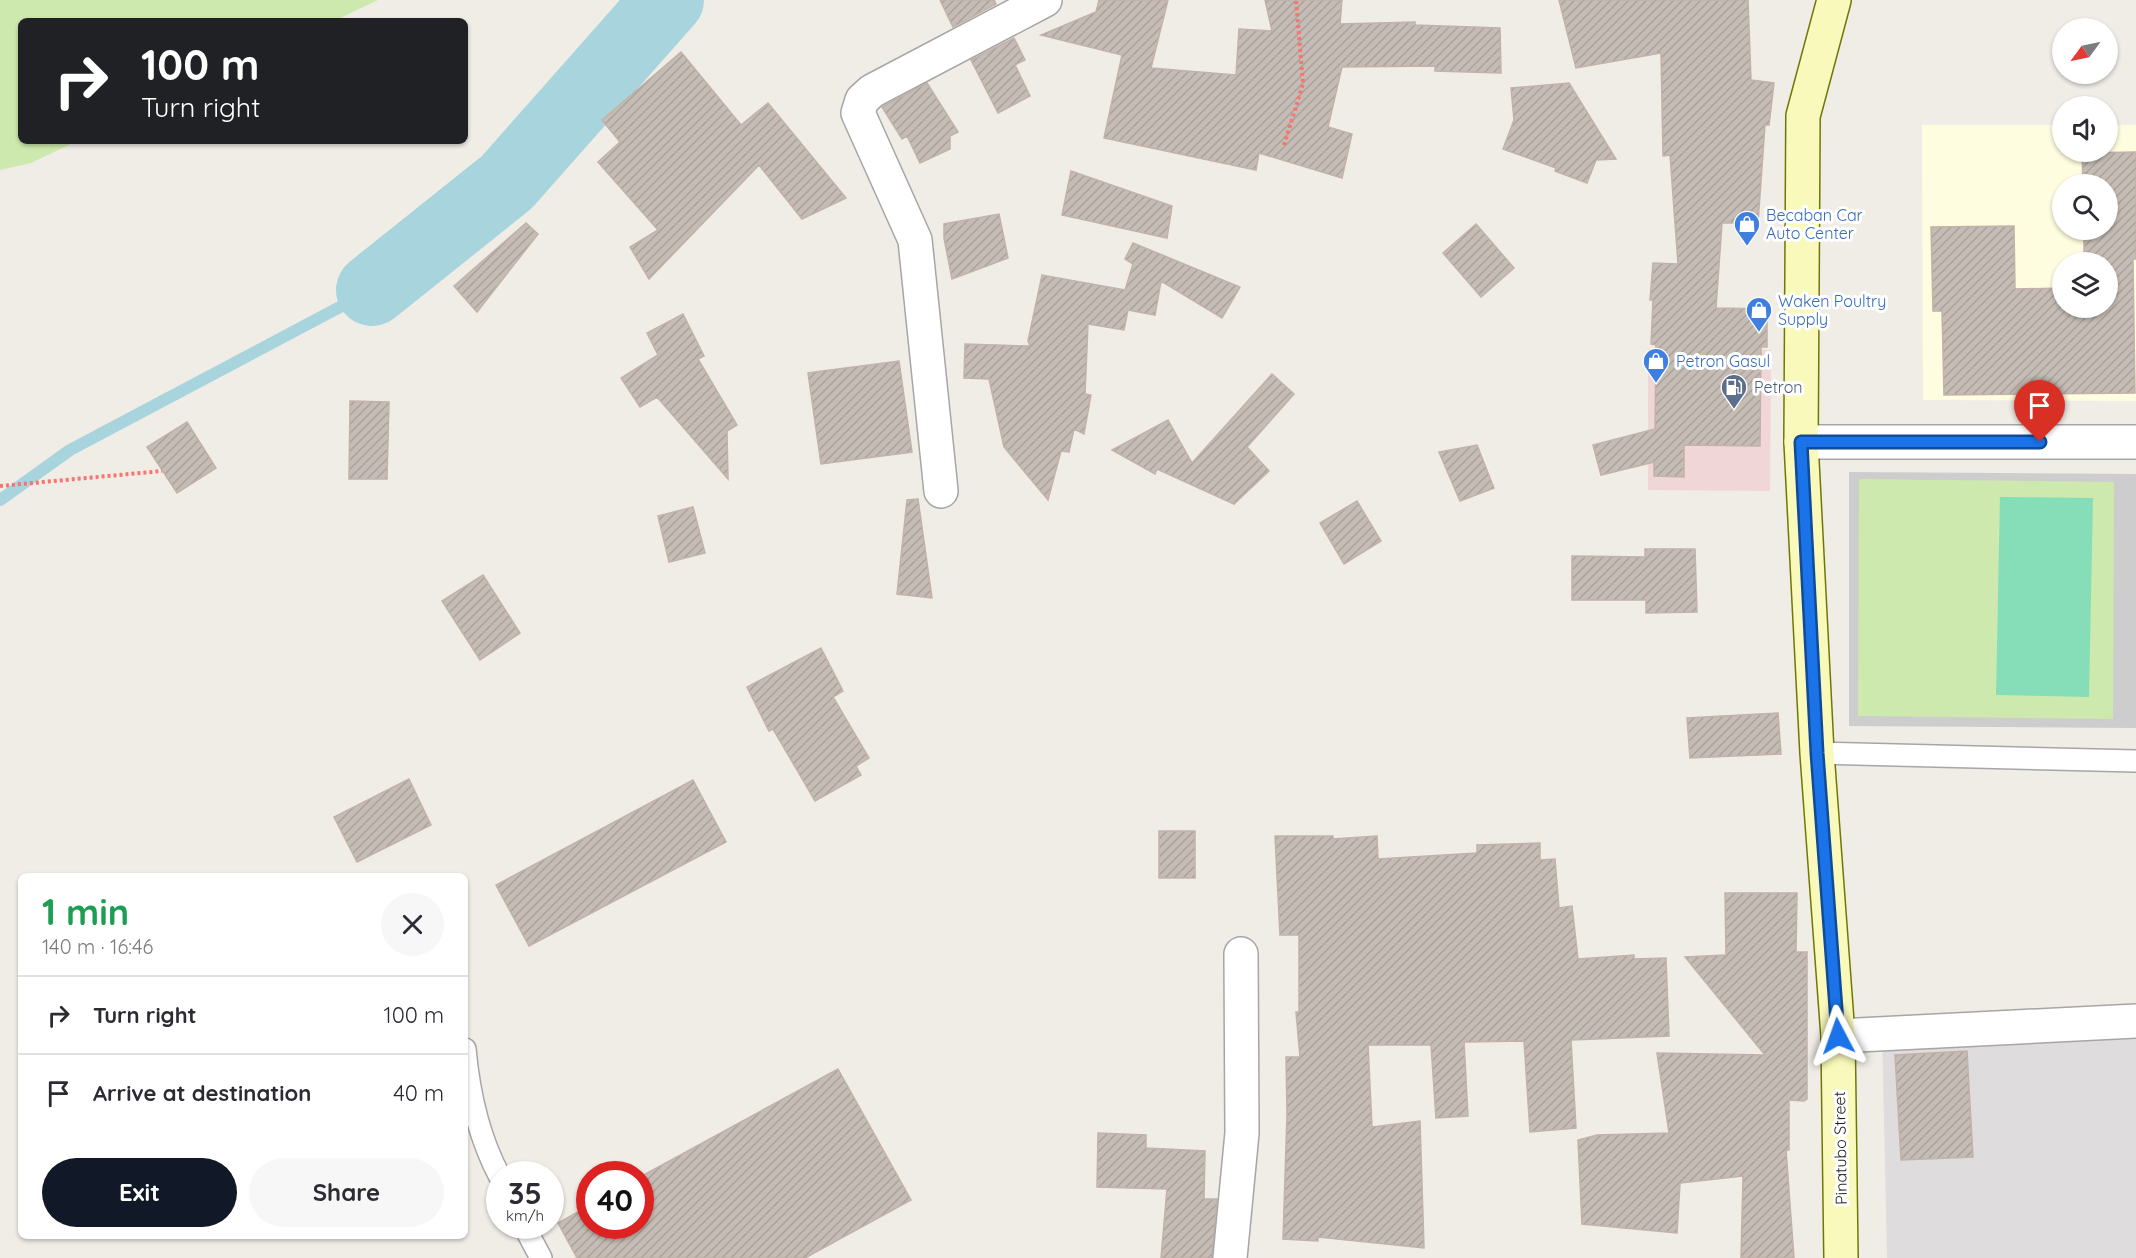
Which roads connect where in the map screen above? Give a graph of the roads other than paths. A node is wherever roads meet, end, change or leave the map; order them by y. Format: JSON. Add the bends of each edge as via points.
{"nodes":[{"id":1,"x":1045,"y":0,"type":"edge"},
{"id":2,"x":1834,"y":0,"type":"edge"},
{"id":3,"x":1801,"y":442,"type":"junction"},
{"id":4,"x":2136,"y":442,"type":"edge"},
{"id":5,"x":941,"y":491,"type":"dead end"},
{"id":6,"x":1817,"y":753,"type":"junction"},
{"id":7,"x":2136,"y":761,"type":"edge"},
{"id":8,"x":1241,"y":954,"type":"dead end"},
{"id":9,"x":2136,"y":1021,"type":"edge"},
{"id":10,"x":1838,"y":1036,"type":"junction"},
{"id":11,"x":468,"y":1069,"type":"edge"},
{"id":12,"x":491,"y":1161,"type":"edge"},
{"id":13,"x":531,"y":1239,"type":"edge"},
{"id":14,"x":541,"y":1258,"type":"edge"},
{"id":15,"x":1230,"y":1258,"type":"edge"},
{"id":16,"x":1841,"y":1258,"type":"edge"}],
"edges":[{"from":1,"to":5,"type":"street","via":[[872,91],[862,100],[858,113],[915,240]]},
{"from":2,"to":3,"type":"street","name":"Pinatubo Street","via":[[1803,116]]},
{"from":3,"to":4,"type":"street"},
{"from":3,"to":6,"type":"street","name":"Pinatubo Street"},
{"from":6,"to":7,"type":"lane"},
{"from":6,"to":10,"type":"street","name":"Pinatubo Street"},
{"from":8,"to":15,"type":"street","via":[[1242,1133]]},
{"from":9,"to":10,"type":"street"},
{"from":10,"to":16,"type":"street","name":"Pinatubo Street"},
{"from":11,"to":12,"type":"lane","via":[[474,1108]]},
{"from":13,"to":14,"type":"lane"}]}
